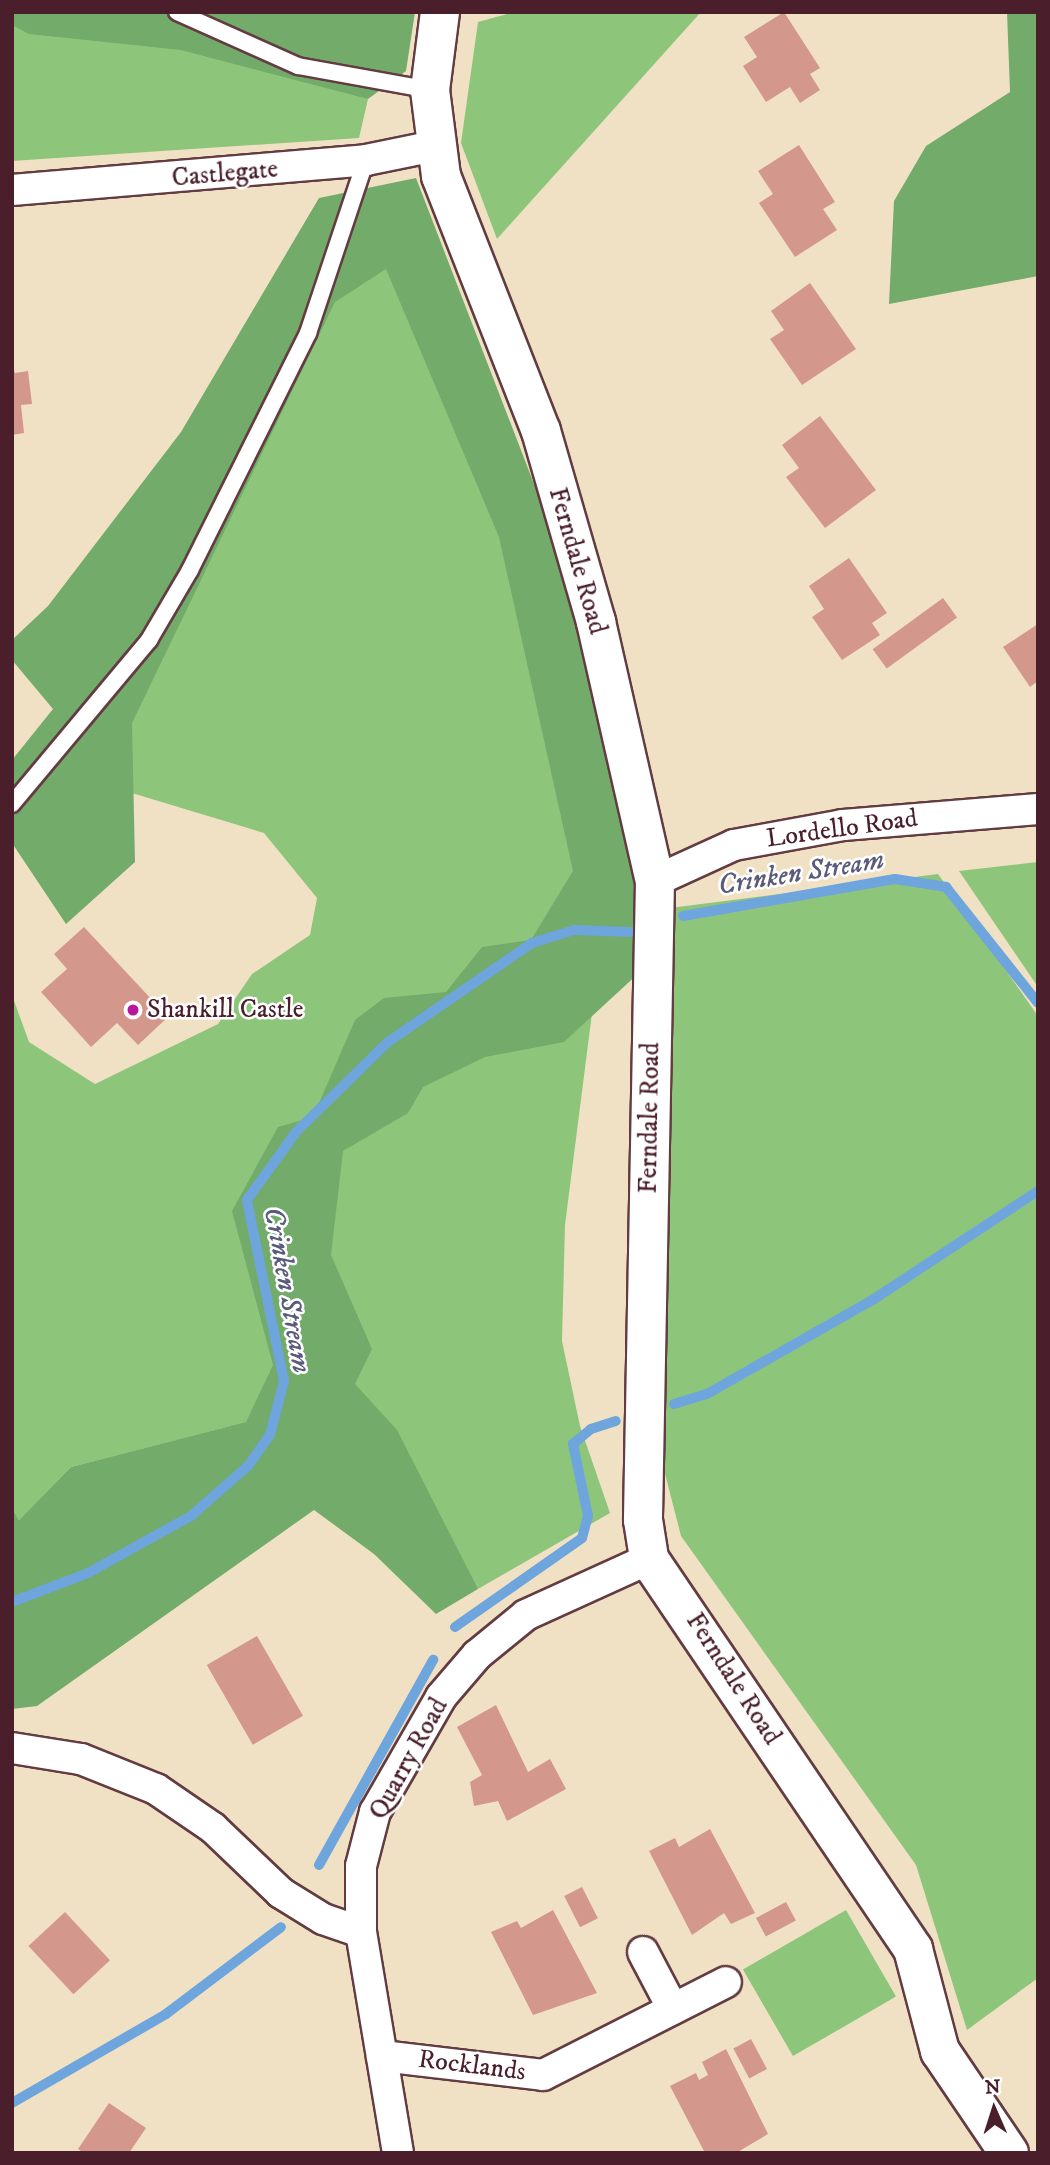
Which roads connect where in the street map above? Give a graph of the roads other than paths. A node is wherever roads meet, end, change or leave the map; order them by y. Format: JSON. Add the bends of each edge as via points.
{"nodes":[{"id":1,"x":177,"y":12,"type":"edge"},
{"id":2,"x":440,"y":12,"type":"edge"},
{"id":3,"x":430,"y":90,"type":"junction"},
{"id":4,"x":435,"y":146,"type":"junction"},
{"id":5,"x":366,"y":160,"type":"junction"},
{"id":6,"x":12,"y":190,"type":"edge"},
{"id":7,"x":12,"y":804,"type":"edge"},
{"id":8,"x":1038,"y":809,"type":"edge"},
{"id":9,"x":654,"y":881,"type":"junction"},
{"id":10,"x":649,"y":1559,"type":"junction"},
{"id":11,"x":12,"y":1748,"type":"edge"},
{"id":12,"x":361,"y":1932,"type":"junction"},
{"id":13,"x":643,"y":1952,"type":"dead end"},
{"id":14,"x":726,"y":1982,"type":"dead end"},
{"id":15,"x":673,"y":2009,"type":"junction"},
{"id":16,"x":382,"y":2056,"type":"junction"},
{"id":17,"x":398,"y":2153,"type":"edge"},
{"id":18,"x":1009,"y":2153,"type":"edge"}],
"edges":[{"from":1,"to":3,"type":"lane","via":[[298,66]]},
{"from":2,"to":3,"type":"street","name":"Ferndale Road"},
{"from":3,"to":4,"type":"street","name":"Ferndale Road"},
{"from":4,"to":5,"type":"street","name":"Castlegate"},
{"from":4,"to":9,"type":"street","name":"Ferndale Road","via":[[441,176],[541,431],[596,622]]},
{"from":5,"to":6,"type":"street","name":"Castlegate"},
{"from":5,"to":7,"type":"lane","via":[[308,333],[190,570],[149,640]]},
{"from":8,"to":9,"type":"street","name":"Lordello Road","via":[[843,825],[734,845]]},
{"from":9,"to":10,"type":"street","name":"Ferndale Road","via":[[643,1520]]},
{"from":10,"to":12,"type":"street","name":"Quarry Road","via":[[526,1615],[477,1655],[441,1697],[375,1812],[361,1867]]},
{"from":10,"to":18,"type":"street","name":"Ferndale Road","via":[[913,1949],[940,2051]]},
{"from":11,"to":12,"type":"street","via":[[81,1759],[156,1788],[213,1828],[281,1893],[323,1919]]},
{"from":12,"to":16,"type":"street","name":"Quarry Road"},
{"from":13,"to":15,"type":"street"},
{"from":14,"to":15,"type":"street","name":"Rocklands"},
{"from":15,"to":16,"type":"street","name":"Rocklands","via":[[543,2075]]},
{"from":16,"to":17,"type":"street","name":"Quarry Road"}]}
